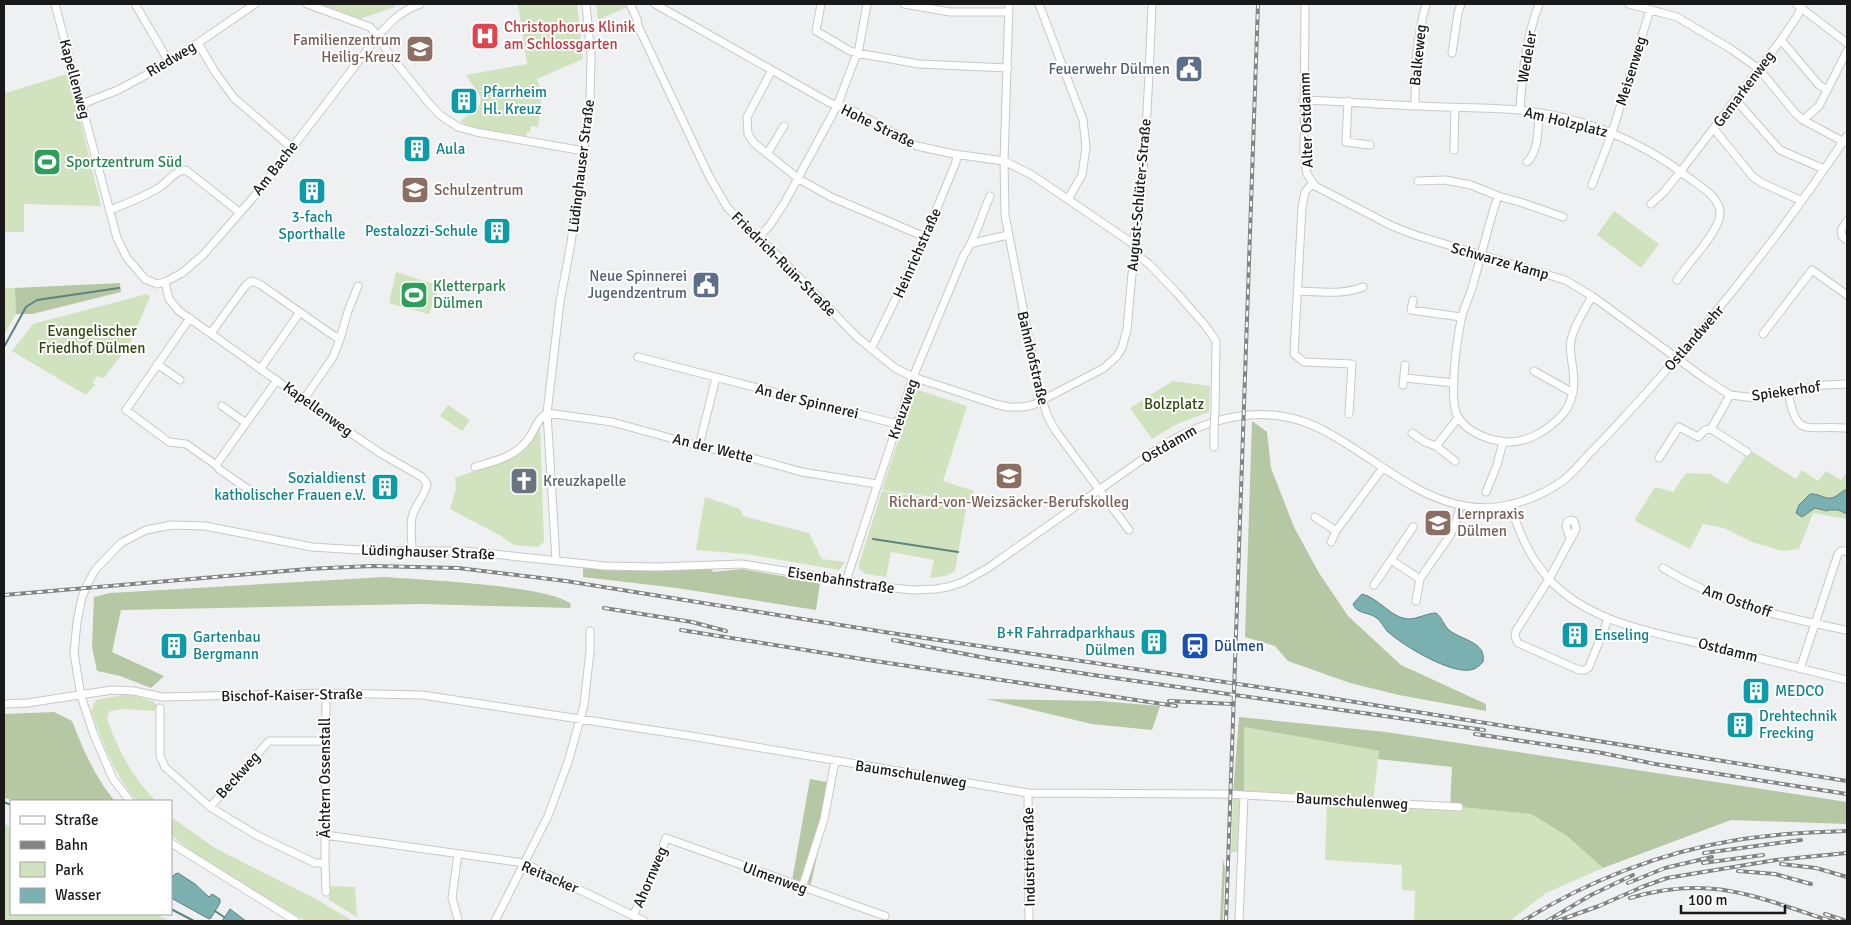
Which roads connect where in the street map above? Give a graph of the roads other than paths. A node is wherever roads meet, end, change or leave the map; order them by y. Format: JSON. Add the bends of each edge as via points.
{"nodes":[{"id":1,"x":55,"y":4,"type":"edge"},
{"id":2,"x":135,"y":4,"type":"edge"},
{"id":3,"x":255,"y":4,"type":"edge"},
{"id":4,"x":306,"y":4,"type":"edge"},
{"id":5,"x":420,"y":4,"type":"edge"},
{"id":6,"x":586,"y":4,"type":"edge"},
{"id":7,"x":630,"y":4,"type":"edge"},
{"id":8,"x":655,"y":4,"type":"edge"},
{"id":9,"x":821,"y":4,"type":"edge"},
{"id":10,"x":867,"y":4,"type":"edge"},
{"id":11,"x":904,"y":4,"type":"edge"},
{"id":12,"x":1009,"y":4,"type":"edge"},
{"id":13,"x":1039,"y":4,"type":"edge"},
{"id":14,"x":1152,"y":4,"type":"edge"},
{"id":15,"x":1305,"y":4,"type":"edge"},
{"id":16,"x":1426,"y":4,"type":"edge"},
{"id":17,"x":1461,"y":4,"type":"edge"},
{"id":18,"x":1539,"y":4,"type":"edge"},
{"id":19,"x":1629,"y":4,"type":"edge"},
{"id":20,"x":1799,"y":5,"type":"edge"},
{"id":21,"x":1650,"y":10,"type":"junction"},
{"id":22,"x":1008,"y":12,"type":"junction"},
{"id":23,"x":378,"y":36,"type":"junction"},
{"id":24,"x":1781,"y":40,"type":"junction"},
{"id":25,"x":198,"y":43,"type":"junction"},
{"id":26,"x":1847,"y":43,"type":"edge"},
{"id":27,"x":1847,"y":51,"type":"edge"},
{"id":28,"x":857,"y":53,"type":"junction"},
{"id":29,"x":1452,"y":53,"type":"dead end"},
{"id":30,"x":168,"y":60,"type":"junction"},
{"id":31,"x":1008,"y":68,"type":"junction"},
{"id":32,"x":1759,"y":68,"type":"junction"},
{"id":33,"x":772,"y":70,"type":"junction"},
{"id":34,"x":1827,"y":90,"type":"junction"},
{"id":35,"x":1736,"y":99,"type":"junction"},
{"id":36,"x":1303,"y":100,"type":"junction"},
{"id":37,"x":1348,"y":101,"type":"junction"},
{"id":38,"x":82,"y":104,"type":"junction"},
{"id":39,"x":838,"y":106,"type":"junction"},
{"id":40,"x":1415,"y":106,"type":"junction"},
{"id":41,"x":1455,"y":108,"type":"junction"},
{"id":42,"x":1520,"y":110,"type":"junction"},
{"id":43,"x":1539,"y":114,"type":"junction"},
{"id":44,"x":1803,"y":120,"type":"junction"},
{"id":45,"x":784,"y":126,"type":"dead end"},
{"id":46,"x":1714,"y":128,"type":"junction"},
{"id":47,"x":1612,"y":133,"type":"junction"},
{"id":48,"x":1845,"y":139,"type":"edge"},
{"id":49,"x":1370,"y":145,"type":"dead end"},
{"id":50,"x":291,"y":147,"type":"junction"},
{"id":51,"x":1454,"y":150,"type":"dead end"},
{"id":52,"x":584,"y":151,"type":"junction"},
{"id":53,"x":767,"y":154,"type":"junction"},
{"id":54,"x":957,"y":154,"type":"junction"},
{"id":55,"x":1004,"y":161,"type":"junction"},
{"id":56,"x":1527,"y":162,"type":"dead end"},
{"id":57,"x":1824,"y":170,"type":"junction"},
{"id":58,"x":1681,"y":171,"type":"junction"},
{"id":59,"x":799,"y":179,"type":"junction"},
{"id":60,"x":1418,"y":181,"type":"dead end"},
{"id":61,"x":1312,"y":184,"type":"junction"},
{"id":62,"x":1592,"y":185,"type":"dead end"},
{"id":63,"x":990,"y":196,"type":"dead end"},
{"id":64,"x":1498,"y":196,"type":"junction"},
{"id":65,"x":1068,"y":199,"type":"junction"},
{"id":66,"x":1802,"y":201,"type":"junction"},
{"id":67,"x":1652,"y":204,"type":"dead end"},
{"id":68,"x":110,"y":210,"type":"junction"},
{"id":69,"x":239,"y":212,"type":"junction"},
{"id":70,"x":1563,"y":217,"type":"dead end"},
{"id":71,"x":1847,"y":221,"type":"edge"},
{"id":72,"x":1008,"y":235,"type":"junction"},
{"id":73,"x":759,"y":237,"type":"junction"},
{"id":74,"x":925,"y":237,"type":"junction"},
{"id":75,"x":1847,"y":240,"type":"edge"},
{"id":76,"x":973,"y":243,"type":"junction"},
{"id":77,"x":1132,"y":243,"type":"junction"},
{"id":78,"x":1136,"y":255,"type":"junction"},
{"id":79,"x":1480,"y":255,"type":"junction"},
{"id":80,"x":1677,"y":280,"type":"dead end"},
{"id":81,"x":161,"y":283,"type":"junction"},
{"id":82,"x":358,"y":286,"type":"dead end"},
{"id":83,"x":1364,"y":287,"type":"dead end"},
{"id":84,"x":1298,"y":291,"type":"junction"},
{"id":85,"x":1847,"y":295,"type":"edge"},
{"id":86,"x":1592,"y":296,"type":"junction"},
{"id":87,"x":1413,"y":300,"type":"dead end"},
{"id":88,"x":300,"y":312,"type":"junction"},
{"id":89,"x":1461,"y":317,"type":"junction"},
{"id":90,"x":190,"y":318,"type":"junction"},
{"id":91,"x":211,"y":333,"type":"junction"},
{"id":92,"x":1763,"y":334,"type":"dead end"},
{"id":93,"x":340,"y":338,"type":"junction"},
{"id":94,"x":871,"y":349,"type":"junction"},
{"id":95,"x":638,"y":357,"type":"dead end"},
{"id":96,"x":1678,"y":358,"type":"junction"},
{"id":97,"x":157,"y":364,"type":"junction"},
{"id":98,"x":1405,"y":365,"type":"dead end"},
{"id":99,"x":261,"y":368,"type":"junction"},
{"id":100,"x":1534,"y":371,"type":"dead end"},
{"id":101,"x":913,"y":377,"type":"junction"},
{"id":102,"x":716,"y":378,"type":"junction"},
{"id":103,"x":180,"y":380,"type":"dead end"},
{"id":104,"x":277,"y":380,"type":"junction"},
{"id":105,"x":1454,"y":382,"type":"junction"},
{"id":106,"x":1847,"y":384,"type":"edge"},
{"id":107,"x":1788,"y":391,"type":"junction"},
{"id":108,"x":1573,"y":392,"type":"junction"},
{"id":109,"x":1730,"y":395,"type":"junction"},
{"id":110,"x":304,"y":399,"type":"junction"},
{"id":111,"x":1042,"y":400,"type":"junction"},
{"id":112,"x":222,"y":406,"type":"dead end"},
{"id":113,"x":548,"y":413,"type":"junction"},
{"id":114,"x":1349,"y":414,"type":"dead end"},
{"id":115,"x":1458,"y":418,"type":"junction"},
{"id":116,"x":246,"y":423,"type":"junction"},
{"id":117,"x":897,"y":424,"type":"junction"},
{"id":118,"x":1711,"y":428,"type":"junction"},
{"id":119,"x":1844,"y":428,"type":"dead end"},
{"id":120,"x":1412,"y":433,"type":"dead end"},
{"id":121,"x":1503,"y":442,"type":"junction"},
{"id":122,"x":699,"y":446,"type":"junction"},
{"id":123,"x":1436,"y":446,"type":"junction"},
{"id":124,"x":1214,"y":448,"type":"dead end"},
{"id":125,"x":1747,"y":452,"type":"dead end"},
{"id":126,"x":1659,"y":458,"type":"dead end"},
{"id":127,"x":1455,"y":461,"type":"dead end"},
{"id":128,"x":216,"y":465,"type":"junction"},
{"id":129,"x":475,"y":467,"type":"dead end"},
{"id":130,"x":1382,"y":469,"type":"junction"},
{"id":131,"x":877,"y":484,"type":"junction"},
{"id":132,"x":249,"y":490,"type":"dead end"},
{"id":133,"x":1099,"y":490,"type":"junction"},
{"id":134,"x":1486,"y":492,"type":"dead end"},
{"id":135,"x":1510,"y":505,"type":"junction"},
{"id":136,"x":1460,"y":506,"type":"junction"},
{"id":137,"x":1315,"y":517,"type":"dead end"},
{"id":138,"x":1413,"y":527,"type":"dead end"},
{"id":139,"x":1129,"y":530,"type":"dead end"},
{"id":140,"x":1336,"y":531,"type":"junction"},
{"id":141,"x":1570,"y":538,"type":"dead end"},
{"id":142,"x":1331,"y":542,"type":"dead end"},
{"id":143,"x":412,"y":550,"type":"junction"},
{"id":144,"x":1847,"y":551,"type":"edge"},
{"id":145,"x":556,"y":560,"type":"junction"},
{"id":146,"x":1391,"y":560,"type":"junction"},
{"id":147,"x":1663,"y":568,"type":"dead end"},
{"id":148,"x":1420,"y":579,"type":"junction"},
{"id":149,"x":1549,"y":579,"type":"junction"},
{"id":150,"x":846,"y":581,"type":"junction"},
{"id":151,"x":1374,"y":585,"type":"dead end"},
{"id":152,"x":1416,"y":601,"type":"dead end"},
{"id":153,"x":1608,"y":619,"type":"junction"},
{"id":154,"x":1814,"y":623,"type":"junction"},
{"id":155,"x":1846,"y":630,"type":"dead end"},
{"id":156,"x":590,"y":631,"type":"dead end"},
{"id":157,"x":1800,"y":669,"type":"junction"},
{"id":158,"x":1847,"y":680,"type":"edge"},
{"id":159,"x":326,"y":693,"type":"junction"},
{"id":160,"x":81,"y":696,"type":"junction"},
{"id":161,"x":4,"y":704,"type":"edge"},
{"id":162,"x":160,"y":708,"type":"dead end"},
{"id":163,"x":580,"y":719,"type":"junction"},
{"id":164,"x":324,"y":741,"type":"junction"},
{"id":165,"x":834,"y":761,"type":"junction"},
{"id":166,"x":1028,"y":793,"type":"junction"},
{"id":167,"x":1244,"y":795,"type":"junction"},
{"id":168,"x":129,"y":800,"type":"edge"},
{"id":169,"x":210,"y":806,"type":"junction"},
{"id":170,"x":1459,"y":807,"type":"dead end"},
{"id":171,"x":325,"y":835,"type":"junction"},
{"id":172,"x":666,"y":838,"type":"joint"},
{"id":173,"x":172,"y":844,"type":"edge"},
{"id":174,"x":458,"y":854,"type":"junction"},
{"id":175,"x":325,"y":863,"type":"junction"},
{"id":176,"x":524,"y":863,"type":"junction"},
{"id":177,"x":802,"y":888,"type":"junction"},
{"id":178,"x":326,"y":892,"type":"dead end"},
{"id":179,"x":633,"y":916,"type":"junction"},
{"id":180,"x":885,"y":916,"type":"dead end"},
{"id":181,"x":458,"y":920,"type":"dead end"},
{"id":182,"x":296,"y":921,"type":"edge"},
{"id":183,"x":495,"y":921,"type":"edge"},
{"id":184,"x":644,"y":921,"type":"edge"},
{"id":185,"x":1029,"y":921,"type":"edge"},
{"id":186,"x":1239,"y":921,"type":"edge"}],
"edges":[{"from":1,"to":38,"type":"street","name":"Kapellenweg"},
{"from":2,"to":30,"type":"street"},
{"from":3,"to":25,"type":"street","name":"Riedweg"},
{"from":4,"to":23,"type":"street","via":[[370,27]]},
{"from":5,"to":23,"type":"street","name":"Am Bache","via":[[396,17]]},
{"from":6,"to":52,"type":"street","name":"Lüdinghauser Straße","via":[[591,62]]},
{"from":7,"to":73,"type":"street","name":"Friedrich-Ruin-Straße","via":[[708,176],[731,212]]},
{"from":8,"to":33,"type":"street","name":"Hohe Straße"},
{"from":9,"to":28,"type":"street","via":[[816,31]]},
{"from":10,"to":28,"type":"street"},
{"from":11,"to":22,"type":"street","via":[[950,12]]},
{"from":12,"to":22,"type":"street"},
{"from":13,"to":65,"type":"street","via":[[1080,109],[1086,147],[1082,175]]},
{"from":14,"to":77,"type":"street","name":"August-Schlüter-Straße","via":[[1141,204]]},
{"from":15,"to":36,"type":"street","name":"Alter Ostdamm"},
{"from":16,"to":40,"type":"street","name":"Balkeweg","via":[[1414,64]]},
{"from":17,"to":29,"type":"street"},
{"from":18,"to":42,"type":"street","name":"Wedeler","via":[[1528,42]]},
{"from":19,"to":21,"type":"street"},
{"from":20,"to":24,"type":"street","name":"Gemarkenweg","via":[[1798,16]]},
{"from":20,"to":26,"type":"street"},
{"from":21,"to":32,"type":"street","via":[[1677,17]]},
{"from":21,"to":47,"type":"street","name":"Meisenweg"},
{"from":22,"to":31,"type":"street"},
{"from":23,"to":50,"type":"street","name":"Am Bache"},
{"from":23,"to":52,"type":"street","via":[[427,101],[449,122],[467,130]]},
{"from":24,"to":32,"type":"street","name":"Gemarkenweg"},
{"from":24,"to":34,"type":"street","via":[[1819,85]]},
{"from":25,"to":30,"type":"street","name":"Riedweg"},
{"from":25,"to":50,"type":"street","via":[[234,98]]},
{"from":27,"to":34,"type":"street"},
{"from":28,"to":31,"type":"street","via":[[918,64]]},
{"from":28,"to":39,"type":"street"},
{"from":30,"to":38,"type":"street","name":"Riedweg","via":[[118,90]]},
{"from":31,"to":55,"type":"street"},
{"from":32,"to":35,"type":"street","name":"Gemarkenweg"},
{"from":32,"to":44,"type":"street"},
{"from":33,"to":39,"type":"street","name":"Hohe Straße"},
{"from":33,"to":53,"type":"street","via":[[746,123],[750,139]]},
{"from":34,"to":44,"type":"street","via":[[1819,106]]},
{"from":35,"to":46,"type":"street","name":"Gemarkenweg"},
{"from":35,"to":57,"type":"street","via":[[1780,150]]},
{"from":36,"to":37,"type":"street","name":"Am Holzplatz"},
{"from":36,"to":61,"type":"street","name":"Alter Ostdamm","via":[[1304,156]]},
{"from":37,"to":40,"type":"street","name":"Am Holzplatz"},
{"from":37,"to":49,"type":"street","via":[[1346,145]]},
{"from":38,"to":68,"type":"street","name":"Kapellenweg"},
{"from":39,"to":54,"type":"street","name":"Hohe Straße","via":[[848,108],[917,146]]},
{"from":39,"to":59,"type":"street"},
{"from":40,"to":41,"type":"street","name":"Am Holzplatz"},
{"from":41,"to":42,"type":"street","name":"Am Holzplatz"},
{"from":41,"to":51,"type":"street"},
{"from":42,"to":43,"type":"street","name":"Am Holzplatz"},
{"from":43,"to":47,"type":"street","name":"Am Holzplatz","via":[[1572,120]]},
{"from":43,"to":56,"type":"street","via":[[1537,140]]},
{"from":44,"to":48,"type":"street"},
{"from":45,"to":53,"type":"street"},
{"from":46,"to":58,"type":"street","name":"Gemarkenweg"},
{"from":46,"to":66,"type":"street","via":[[1753,177]]},
{"from":47,"to":58,"type":"street","name":"Am Holzplatz"},
{"from":47,"to":62,"type":"street","name":"Meisenweg"},
{"from":48,"to":57,"type":"street","name":"Ostlandwehr"},
{"from":50,"to":69,"type":"street","name":"Am Bache"},
{"from":52,"to":113,"type":"street","name":"Lüdinghauser Straße","via":[[560,302]]},
{"from":53,"to":59,"type":"street"},
{"from":54,"to":55,"type":"street","name":"Hohe Straße"},
{"from":54,"to":74,"type":"street","name":"Heinrichstraße"},
{"from":55,"to":65,"type":"street","name":"Hohe Straße"},
{"from":55,"to":72,"type":"street","name":"Bahnhofstraße"},
{"from":57,"to":66,"type":"street","name":"Ostlandwehr"},
{"from":58,"to":67,"type":"street","name":"Gemarkenweg"},
{"from":58,"to":80,"type":"street","name":"Am Holzplatz","via":[[1711,195],[1720,211],[1714,231]]},
{"from":59,"to":73,"type":"street"},
{"from":59,"to":74,"type":"street","via":[[837,200]]},
{"from":60,"to":64,"type":"street","via":[[1452,181]]},
{"from":61,"to":79,"type":"street","name":"Schwarze Kamp","via":[[1392,226]]},
{"from":61,"to":84,"type":"street","name":"Alter Ostdamm","via":[[1305,192],[1302,207]]},
{"from":63,"to":76,"type":"street","name":"Kreuzweg"},
{"from":64,"to":70,"type":"street"},
{"from":64,"to":79,"type":"street"},
{"from":65,"to":77,"type":"street","name":"Hohe Straße"},
{"from":66,"to":96,"type":"street","name":"Ostlandwehr"},
{"from":68,"to":69,"type":"street","via":[[137,200],[181,170],[186,170]]},
{"from":68,"to":81,"type":"street","name":"Kapellenweg","via":[[117,238],[128,258],[145,279]]},
{"from":69,"to":81,"type":"street","name":"Am Bache","via":[[203,255],[182,273]]},
{"from":71,"to":75,"type":"street","via":[[1841,230]]},
{"from":72,"to":76,"type":"street"},
{"from":72,"to":111,"type":"street","name":"Bahnhofstraße"},
{"from":73,"to":94,"type":"street","name":"Friedrich-Ruin-Straße"},
{"from":74,"to":94,"type":"street","name":"Heinrichstraße"},
{"from":76,"to":101,"type":"street","name":"Kreuzweg","via":[[964,255]]},
{"from":77,"to":78,"type":"street","name":"August-Schlüter-Straße"},
{"from":78,"to":111,"type":"street","name":"August-Schlüter-Straße","via":[[1127,329],[1117,356],[1104,368]]},
{"from":78,"to":124,"type":"street","bridge":true,"via":[[1176,292],[1216,341]]},
{"from":79,"to":86,"type":"street","name":"Schwarze Kamp","via":[[1565,280]]},
{"from":79,"to":89,"type":"street"},
{"from":81,"to":90,"type":"street","name":"Kapellenweg","via":[[179,311]]},
{"from":82,"to":93,"type":"street"},
{"from":83,"to":84,"type":"street","via":[[1333,293]]},
{"from":84,"to":114,"type":"street","name":"Alter Ostdamm","via":[[1294,354],[1304,362],[1352,364]]},
{"from":85,"to":92,"type":"street","via":[[1812,270]]},
{"from":86,"to":96,"type":"street","name":"Schwarze Kamp"},
{"from":86,"to":108,"type":"street","via":[[1570,342]]},
{"from":87,"to":89,"type":"street","via":[[1411,310]]},
{"from":88,"to":91,"type":"street","via":[[252,281]]},
{"from":88,"to":93,"type":"street"},
{"from":88,"to":99,"type":"street"},
{"from":89,"to":105,"type":"street"},
{"from":90,"to":91,"type":"street","name":"Kapellenweg"},
{"from":90,"to":97,"type":"street"},
{"from":91,"to":99,"type":"street","name":"Kapellenweg"},
{"from":93,"to":110,"type":"street","via":[[333,357]]},
{"from":94,"to":101,"type":"street","name":"Friedrich-Ruin-Straße"},
{"from":95,"to":102,"type":"street","name":"An der Spinnerei"},
{"from":96,"to":109,"type":"street","name":"Spiekerhof"},
{"from":96,"to":135,"type":"street","name":"Ostlandwehr","via":[[1563,480],[1545,493]]},
{"from":97,"to":103,"type":"street"},
{"from":97,"to":128,"type":"street","via":[[126,410],[169,442],[186,444]]},
{"from":98,"to":105,"type":"street","via":[[1404,382]]},
{"from":99,"to":104,"type":"street","name":"Kapellenweg"},
{"from":100,"to":108,"type":"street"},
{"from":101,"to":111,"type":"street","name":"Friedrich-Ruin-Straße","via":[[1008,407]]},
{"from":101,"to":117,"type":"street","name":"Kreuzweg"},
{"from":102,"to":117,"type":"street","name":"An der Spinnerei"},
{"from":102,"to":122,"type":"street"},
{"from":104,"to":110,"type":"street","name":"Kapellenweg"},
{"from":104,"to":116,"type":"street"},
{"from":105,"to":115,"type":"street","via":[[1454,406]]},
{"from":106,"to":107,"type":"street","name":"Spiekerhof"},
{"from":107,"to":109,"type":"street","name":"Spiekerhof","via":[[1756,398]]},
{"from":107,"to":119,"type":"street","via":[[1799,425]]},
{"from":108,"to":121,"type":"street","via":[[1570,402],[1554,422],[1522,441]]},
{"from":109,"to":118,"type":"street"},
{"from":110,"to":143,"type":"street","name":"Kapellenweg","via":[[380,453],[422,477],[427,484],[412,518]]},
{"from":111,"to":133,"type":"street","name":"Bahnhofstraße","via":[[1055,430]]},
{"from":112,"to":116,"type":"street"},
{"from":113,"to":122,"type":"street","name":"An der Wette","via":[[612,422]]},
{"from":113,"to":129,"type":"street","via":[[542,416],[518,451]]},
{"from":113,"to":145,"type":"street","name":"Lüdinghauser Straße"},
{"from":115,"to":121,"type":"street","via":[[1475,432]]},
{"from":115,"to":123,"type":"street"},
{"from":116,"to":128,"type":"street"},
{"from":117,"to":131,"type":"street","name":"Kreuzweg"},
{"from":118,"to":125,"type":"street"},
{"from":118,"to":126,"type":"street","via":[[1698,437],[1679,426]]},
{"from":120,"to":123,"type":"street"},
{"from":121,"to":134,"type":"street"},
{"from":122,"to":131,"type":"street","name":"An der Wette","via":[[802,472]]},
{"from":123,"to":127,"type":"street"},
{"from":128,"to":132,"type":"street"},
{"from":130,"to":133,"type":"street","name":"Ostdamm","via":[[1331,434],[1298,419],[1247,414],[1193,428]]},
{"from":130,"to":136,"type":"street","name":"Ostdamm","via":[[1436,499]]},
{"from":130,"to":140,"type":"street"},
{"from":131,"to":150,"type":"street","name":"Kreuzweg"},
{"from":133,"to":139,"type":"street","name":"Bahnhofstraße"},
{"from":133,"to":150,"type":"street","name":"Eisenbahnstraße","via":[[988,568],[962,582],[935,589],[912,590]]},
{"from":135,"to":136,"type":"street","name":"Ostdamm"},
{"from":135,"to":149,"type":"street","name":"Ostdamm","via":[[1521,538]]},
{"from":136,"to":148,"type":"street","via":[[1451,534]]},
{"from":137,"to":140,"type":"street"},
{"from":138,"to":146,"type":"street"},
{"from":140,"to":142,"type":"street"},
{"from":141,"to":149,"type":"street"},
{"from":143,"to":145,"type":"street","name":"Lüdinghauser Straße","via":[[465,551]]},
{"from":143,"to":160,"type":"street","name":"Lüdinghauser Straße","via":[[312,547],[196,525],[172,525],[136,534],[121,543],[96,569],[82,598],[74,653]]},
{"from":144,"to":154,"type":"street","via":[[1838,554]]},
{"from":145,"to":150,"type":"street","name":"Eisenbahnstraße","via":[[605,566],[742,564]]},
{"from":146,"to":148,"type":"street"},
{"from":146,"to":151,"type":"street"},
{"from":147,"to":154,"type":"street","name":"Am Osthoff","via":[[1688,584],[1722,599]]},
{"from":148,"to":152,"type":"street"},
{"from":149,"to":153,"type":"street","name":"Ostdamm","via":[[1576,602]]},
{"from":149,"to":153,"type":"street","via":[[1516,631],[1518,643],[1585,670]]},
{"from":153,"to":157,"type":"street","name":"Ostdamm"},
{"from":154,"to":155,"type":"street","name":"Am Osthoff"},
{"from":154,"to":157,"type":"street"},
{"from":156,"to":163,"type":"street"},
{"from":157,"to":158,"type":"street","name":"Ostdamm"},
{"from":159,"to":160,"type":"street","name":"Bischof-Kaiser-Straße","via":[[162,697],[112,690]]},
{"from":159,"to":163,"type":"street","name":"Bischof-Kaiser-Straße","via":[[422,695]]},
{"from":159,"to":164,"type":"street","name":"Ächtern Ossenstall"},
{"from":160,"to":161,"type":"street","name":"Bischof-Kaiser-Straße"},
{"from":160,"to":168,"type":"street","name":"Lüdinghauser Straße","via":[[113,779]]},
{"from":162,"to":169,"type":"street","name":"Beckweg","via":[[162,764]]},
{"from":163,"to":165,"type":"street","name":"Baumschulenweg"},
{"from":163,"to":176,"type":"street","via":[[548,816]]},
{"from":164,"to":169,"type":"street","name":"Beckweg","via":[[269,741]]},
{"from":164,"to":171,"type":"street","name":"Ächtern Ossenstall"},
{"from":165,"to":166,"type":"street","name":"Baumschulenweg"},
{"from":165,"to":177,"type":"street","via":[[824,819]]},
{"from":166,"to":167,"type":"street","name":"Baumschulenweg"},
{"from":166,"to":185,"type":"street","name":"Industriestraße"},
{"from":167,"to":170,"type":"street","name":"Baumschulenweg"},
{"from":167,"to":186,"type":"street"},
{"from":169,"to":175,"type":"street","via":[[288,851],[316,863]]},
{"from":171,"to":174,"type":"street","name":"Reitacker"},
{"from":171,"to":175,"type":"street","name":"Ächtern Ossenstall"},
{"from":172,"to":177,"type":"street","name":"Ulmenweg"},
{"from":172,"to":179,"type":"street","name":"Ahornweg"},
{"from":173,"to":182,"type":"street"},
{"from":174,"to":176,"type":"street","name":"Reitacker"},
{"from":174,"to":181,"type":"street","via":[[452,898]]},
{"from":175,"to":178,"type":"street","name":"Ächtern Ossenstall"},
{"from":176,"to":179,"type":"street","name":"Reitacker"},
{"from":176,"to":183,"type":"street"},
{"from":177,"to":180,"type":"street","name":"Ulmenweg"},
{"from":179,"to":184,"type":"street","name":"Reitacker"}]}
